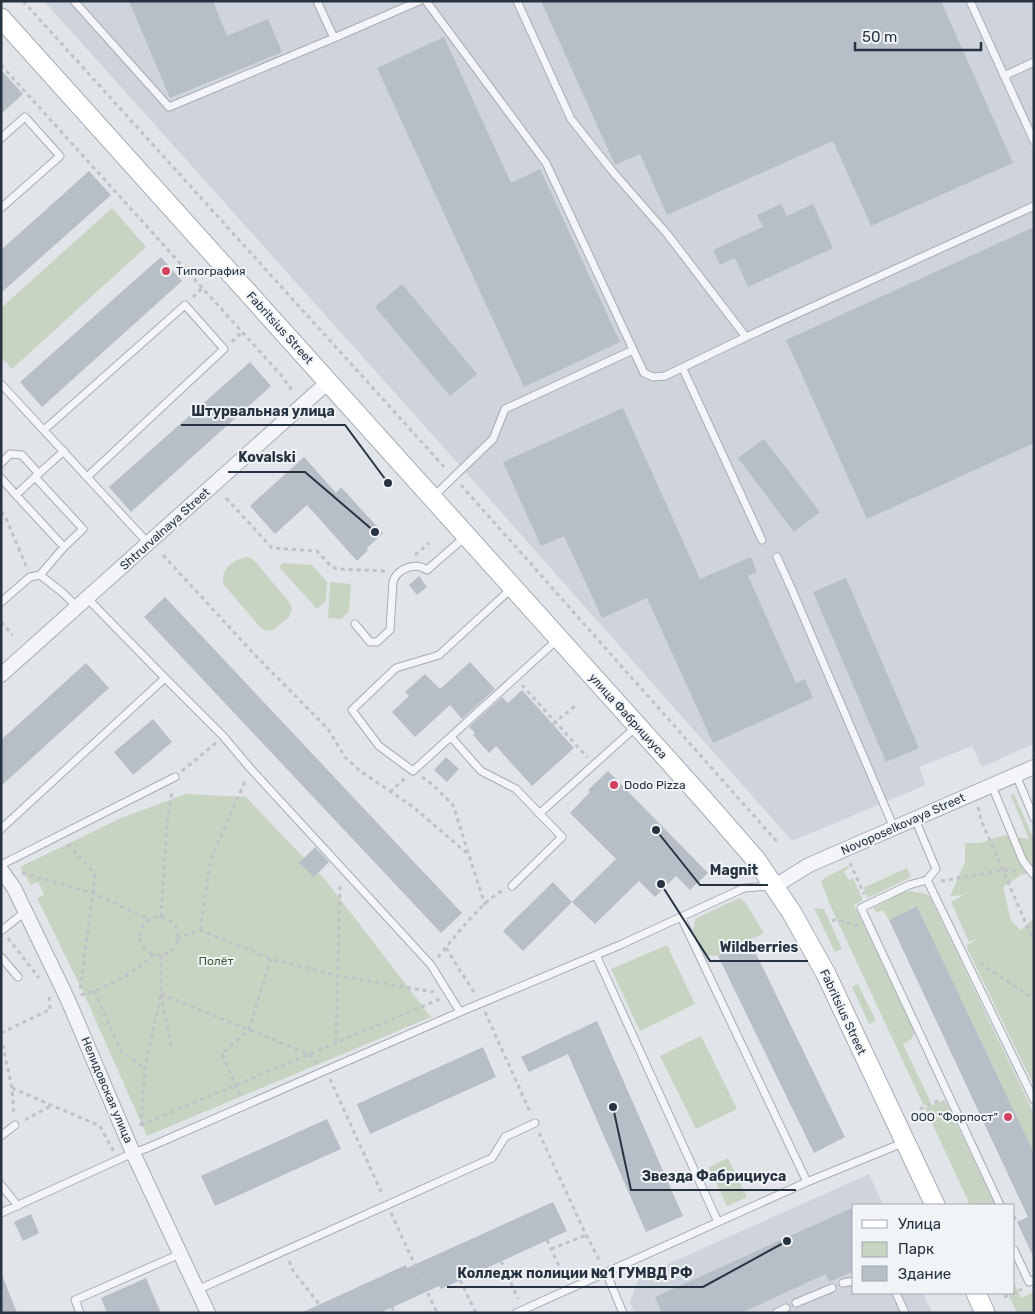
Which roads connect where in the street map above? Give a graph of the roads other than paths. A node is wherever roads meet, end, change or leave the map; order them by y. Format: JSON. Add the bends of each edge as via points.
{"nodes":[{"id":1,"x":74,"y":1,"type":"edge"},
{"id":2,"x":317,"y":1,"type":"edge"},
{"id":3,"x":419,"y":1,"type":"edge"},
{"id":4,"x":426,"y":1,"type":"edge"},
{"id":5,"x":517,"y":1,"type":"edge"},
{"id":6,"x":970,"y":1,"type":"edge"},
{"id":7,"x":1,"y":18,"type":"edge"},
{"id":8,"x":334,"y":38,"type":"junction"},
{"id":9,"x":1034,"y":62,"type":"edge"},
{"id":10,"x":1004,"y":76,"type":"junction"},
{"id":11,"x":1,"y":138,"type":"edge"},
{"id":12,"x":1034,"y":141,"type":"edge"},
{"id":13,"x":1034,"y":206,"type":"edge"},
{"id":14,"x":1,"y":208,"type":"edge"},
{"id":15,"x":746,"y":336,"type":"junction"},
{"id":16,"x":633,"y":350,"type":"junction"},
{"id":17,"x":682,"y":369,"type":"junction"},
{"id":18,"x":328,"y":382,"type":"junction"},
{"id":19,"x":1,"y":384,"type":"edge"},
{"id":20,"x":44,"y":430,"type":"junction"},
{"id":21,"x":64,"y":452,"type":"junction"},
{"id":22,"x":1,"y":463,"type":"edge"},
{"id":23,"x":37,"y":475,"type":"junction"},
{"id":24,"x":87,"y":477,"type":"junction"},
{"id":25,"x":1,"y":478,"type":"edge"},
{"id":26,"x":16,"y":494,"type":"junction"},
{"id":27,"x":432,"y":498,"type":"junction"},
{"id":28,"x":466,"y":536,"type":"junction"},
{"id":29,"x":762,"y":540,"type":"dead end"},
{"id":30,"x":148,"y":543,"type":"junction"},
{"id":31,"x":64,"y":547,"type":"junction"},
{"id":32,"x":777,"y":557,"type":"dead end"},
{"id":33,"x":40,"y":575,"type":"junction"},
{"id":34,"x":512,"y":588,"type":"junction"},
{"id":35,"x":1,"y":602,"type":"edge"},
{"id":36,"x":82,"y":603,"type":"junction"},
{"id":37,"x":355,"y":624,"type":"dead end"},
{"id":38,"x":558,"y":639,"type":"junction"},
{"id":39,"x":1,"y":676,"type":"edge"},
{"id":40,"x":165,"y":678,"type":"junction"},
{"id":41,"x":637,"y":726,"type":"junction"},
{"id":42,"x":451,"y":737,"type":"junction"},
{"id":43,"x":1034,"y":768,"type":"edge"},
{"id":44,"x":1016,"y":775,"type":"junction"},
{"id":45,"x":175,"y":777,"type":"road end"},
{"id":46,"x":992,"y":786,"type":"junction"},
{"id":47,"x":539,"y":814,"type":"junction"},
{"id":48,"x":1034,"y":818,"type":"edge"},
{"id":49,"x":915,"y":819,"type":"junction"},
{"id":50,"x":894,"y":828,"type":"junction"},
{"id":51,"x":1,"y":829,"type":"edge"},
{"id":52,"x":1,"y":865,"type":"edge"},
{"id":53,"x":1,"y":870,"type":"edge"},
{"id":54,"x":1033,"y":873,"type":"edge"},
{"id":55,"x":927,"y":880,"type":"junction"},
{"id":56,"x":512,"y":886,"type":"road end"},
{"id":57,"x":775,"y":886,"type":"junction"},
{"id":58,"x":26,"y":911,"type":"junction"},
{"id":59,"x":681,"y":917,"type":"junction"},
{"id":60,"x":2,"y":931,"type":"edge"},
{"id":61,"x":596,"y":955,"type":"junction"},
{"id":62,"x":1,"y":957,"type":"edge"},
{"id":63,"x":18,"y":977,"type":"dead end"},
{"id":64,"x":460,"y":1012,"type":"junction"},
{"id":65,"x":1034,"y":1100,"type":"edge"},
{"id":66,"x":535,"y":1123,"type":"road end"},
{"id":67,"x":15,"y":1125,"type":"road end"},
{"id":68,"x":1,"y":1136,"type":"edge"},
{"id":69,"x":905,"y":1142,"type":"junction"},
{"id":70,"x":132,"y":1148,"type":"junction"},
{"id":71,"x":807,"y":1182,"type":"junction"},
{"id":72,"x":1,"y":1185,"type":"edge"},
{"id":73,"x":935,"y":1204,"type":"edge"},
{"id":74,"x":1000,"y":1204,"type":"edge"},
{"id":75,"x":18,"y":1206,"type":"junction"},
{"id":76,"x":1,"y":1214,"type":"edge"},
{"id":77,"x":718,"y":1222,"type":"junction"},
{"id":78,"x":1015,"y":1252,"type":"edge"},
{"id":79,"x":180,"y":1254,"type":"junction"},
{"id":80,"x":606,"y":1272,"type":"junction"},
{"id":81,"x":852,"y":1281,"type":"edge"},
{"id":82,"x":1032,"y":1281,"type":"edge"},
{"id":83,"x":843,"y":1282,"type":"dead end"},
{"id":84,"x":832,"y":1288,"type":"dead end"},
{"id":85,"x":197,"y":1290,"type":"junction"},
{"id":86,"x":896,"y":1294,"type":"edge"},
{"id":87,"x":976,"y":1294,"type":"edge"},
{"id":88,"x":796,"y":1303,"type":"dead end"},
{"id":89,"x":786,"y":1308,"type":"dead end"},
{"id":90,"x":520,"y":1311,"type":"edge"},
{"id":91,"x":80,"y":1313,"type":"edge"},
{"id":92,"x":208,"y":1313,"type":"edge"},
{"id":93,"x":623,"y":1313,"type":"edge"},
{"id":94,"x":776,"y":1313,"type":"edge"},
{"id":95,"x":906,"y":1313,"type":"edge"},
{"id":96,"x":985,"y":1313,"type":"edge"}],
"edges":[{"from":1,"to":8,"type":"lane","via":[[169,107]]},
{"from":2,"to":8,"type":"lane"},
{"from":3,"to":8,"type":"lane"},
{"from":4,"to":16,"type":"lane","via":[[546,163]]},
{"from":5,"to":15,"type":"lane","via":[[571,119],[668,235]]},
{"from":6,"to":10,"type":"lane"},
{"from":7,"to":18,"type":"main road","name":"Fabritsius Street"},
{"from":9,"to":10,"type":"lane"},
{"from":10,"to":12,"type":"lane"},
{"from":11,"to":14,"type":"lane","via":[[25,117],[60,156]]},
{"from":13,"to":15,"type":"lane"},
{"from":15,"to":17,"type":"lane"},
{"from":16,"to":17,"type":"lane","via":[[644,373],[653,377]]},
{"from":16,"to":27,"type":"lane","via":[[505,409],[494,439]]},
{"from":17,"to":29,"type":"lane"},
{"from":18,"to":27,"type":"main road","name":"Fabritsius Street"},
{"from":18,"to":30,"type":"street","name":"Shtrurvalnaya Street"},
{"from":19,"to":20,"type":"lane"},
{"from":20,"to":21,"type":"lane"},
{"from":20,"to":24,"type":"lane","via":[[185,305],[224,349]]},
{"from":21,"to":23,"type":"lane"},
{"from":21,"to":24,"type":"lane"},
{"from":22,"to":23,"type":"lane","via":[[10,454],[22,455]]},
{"from":23,"to":26,"type":"lane"},
{"from":23,"to":31,"type":"lane","via":[[83,529]]},
{"from":24,"to":30,"type":"lane"},
{"from":25,"to":26,"type":"lane"},
{"from":26,"to":31,"type":"lane"},
{"from":27,"to":28,"type":"main road","name":"Fabritsius Street"},
{"from":28,"to":34,"type":"main road","name":"Fabritsius Street"},
{"from":28,"to":37,"type":"lane","via":[[427,570],[420,566],[409,567],[394,577],[390,630],[377,642],[370,642]]},
{"from":30,"to":36,"type":"street","name":"Shtrurvalnaya Street"},
{"from":31,"to":33,"type":"lane"},
{"from":32,"to":50,"type":"lane"},
{"from":33,"to":35,"type":"lane","via":[[30,577]]},
{"from":33,"to":36,"type":"lane"},
{"from":34,"to":38,"type":"main road","name":"Fabritsius Street"},
{"from":34,"to":42,"type":"lane","via":[[439,655],[396,668],[352,710],[379,746],[413,771]]},
{"from":36,"to":39,"type":"street","name":"Shtrurvalnaya Street"},
{"from":36,"to":40,"type":"lane"},
{"from":38,"to":41,"type":"main road","name":"улица Фабрициуса"},
{"from":38,"to":42,"type":"lane"},
{"from":40,"to":51,"type":"lane"},
{"from":40,"to":64,"type":"lane","via":[[223,736],[431,965]]},
{"from":41,"to":47,"type":"lane"},
{"from":41,"to":57,"type":"main road","name":"улица Фабрициуса","via":[[757,861]]},
{"from":42,"to":47,"type":"lane","via":[[481,771],[516,789]]},
{"from":43,"to":44,"type":"street","name":"Novoposelkovaya Street"},
{"from":44,"to":46,"type":"street","name":"Novoposelkovaya Street"},
{"from":44,"to":48,"type":"lane"},
{"from":45,"to":52,"type":"lane"},
{"from":46,"to":49,"type":"street","name":"Novoposelkovaya Street"},
{"from":46,"to":54,"type":"lane","via":[[1023,861]]},
{"from":47,"to":56,"type":"lane","via":[[562,837]]},
{"from":49,"to":50,"type":"street","name":"Novoposelkovaya Street"},
{"from":49,"to":55,"type":"lane","via":[[936,868]]},
{"from":50,"to":57,"type":"street","name":"Novoposelkovaya Street","via":[[809,865]]},
{"from":53,"to":58,"type":"street","name":"Нелидовская улица"},
{"from":55,"to":65,"type":"lane"},
{"from":55,"to":74,"type":"lane","via":[[861,908]]},
{"from":57,"to":59,"type":"lane","via":[[744,888]]},
{"from":57,"to":69,"type":"main road","name":"Fabritsius Street","via":[[826,974]]},
{"from":58,"to":60,"type":"lane"},
{"from":58,"to":70,"type":"street","name":"Нелидовская улица"},
{"from":59,"to":61,"type":"lane"},
{"from":59,"to":71,"type":"lane"},
{"from":61,"to":64,"type":"lane"},
{"from":61,"to":77,"type":"lane"},
{"from":62,"to":63,"type":"lane"},
{"from":64,"to":70,"type":"lane","via":[[147,1148]]},
{"from":66,"to":85,"type":"lane","via":[[505,1137],[492,1158]]},
{"from":67,"to":68,"type":"lane"},
{"from":69,"to":71,"type":"lane"},
{"from":69,"to":73,"type":"main road"},
{"from":70,"to":75,"type":"lane","via":[[118,1160]]},
{"from":70,"to":79,"type":"street","name":"Нелидовская улица"},
{"from":71,"to":77,"type":"lane"},
{"from":72,"to":75,"type":"lane"},
{"from":75,"to":76,"type":"lane"},
{"from":77,"to":80,"type":"lane"},
{"from":78,"to":82,"type":"lane"},
{"from":79,"to":85,"type":"street","name":"Нелидовская улица"},
{"from":79,"to":91,"type":"lane","via":[[74,1300]]},
{"from":80,"to":90,"type":"lane"},
{"from":80,"to":93,"type":"lane"},
{"from":81,"to":83,"type":"lane"},
{"from":84,"to":88,"type":"lane"},
{"from":85,"to":92,"type":"street","name":"Нелидовская улица"},
{"from":86,"to":95,"type":"lane"},
{"from":87,"to":96,"type":"main road"},
{"from":89,"to":94,"type":"lane"}]}
